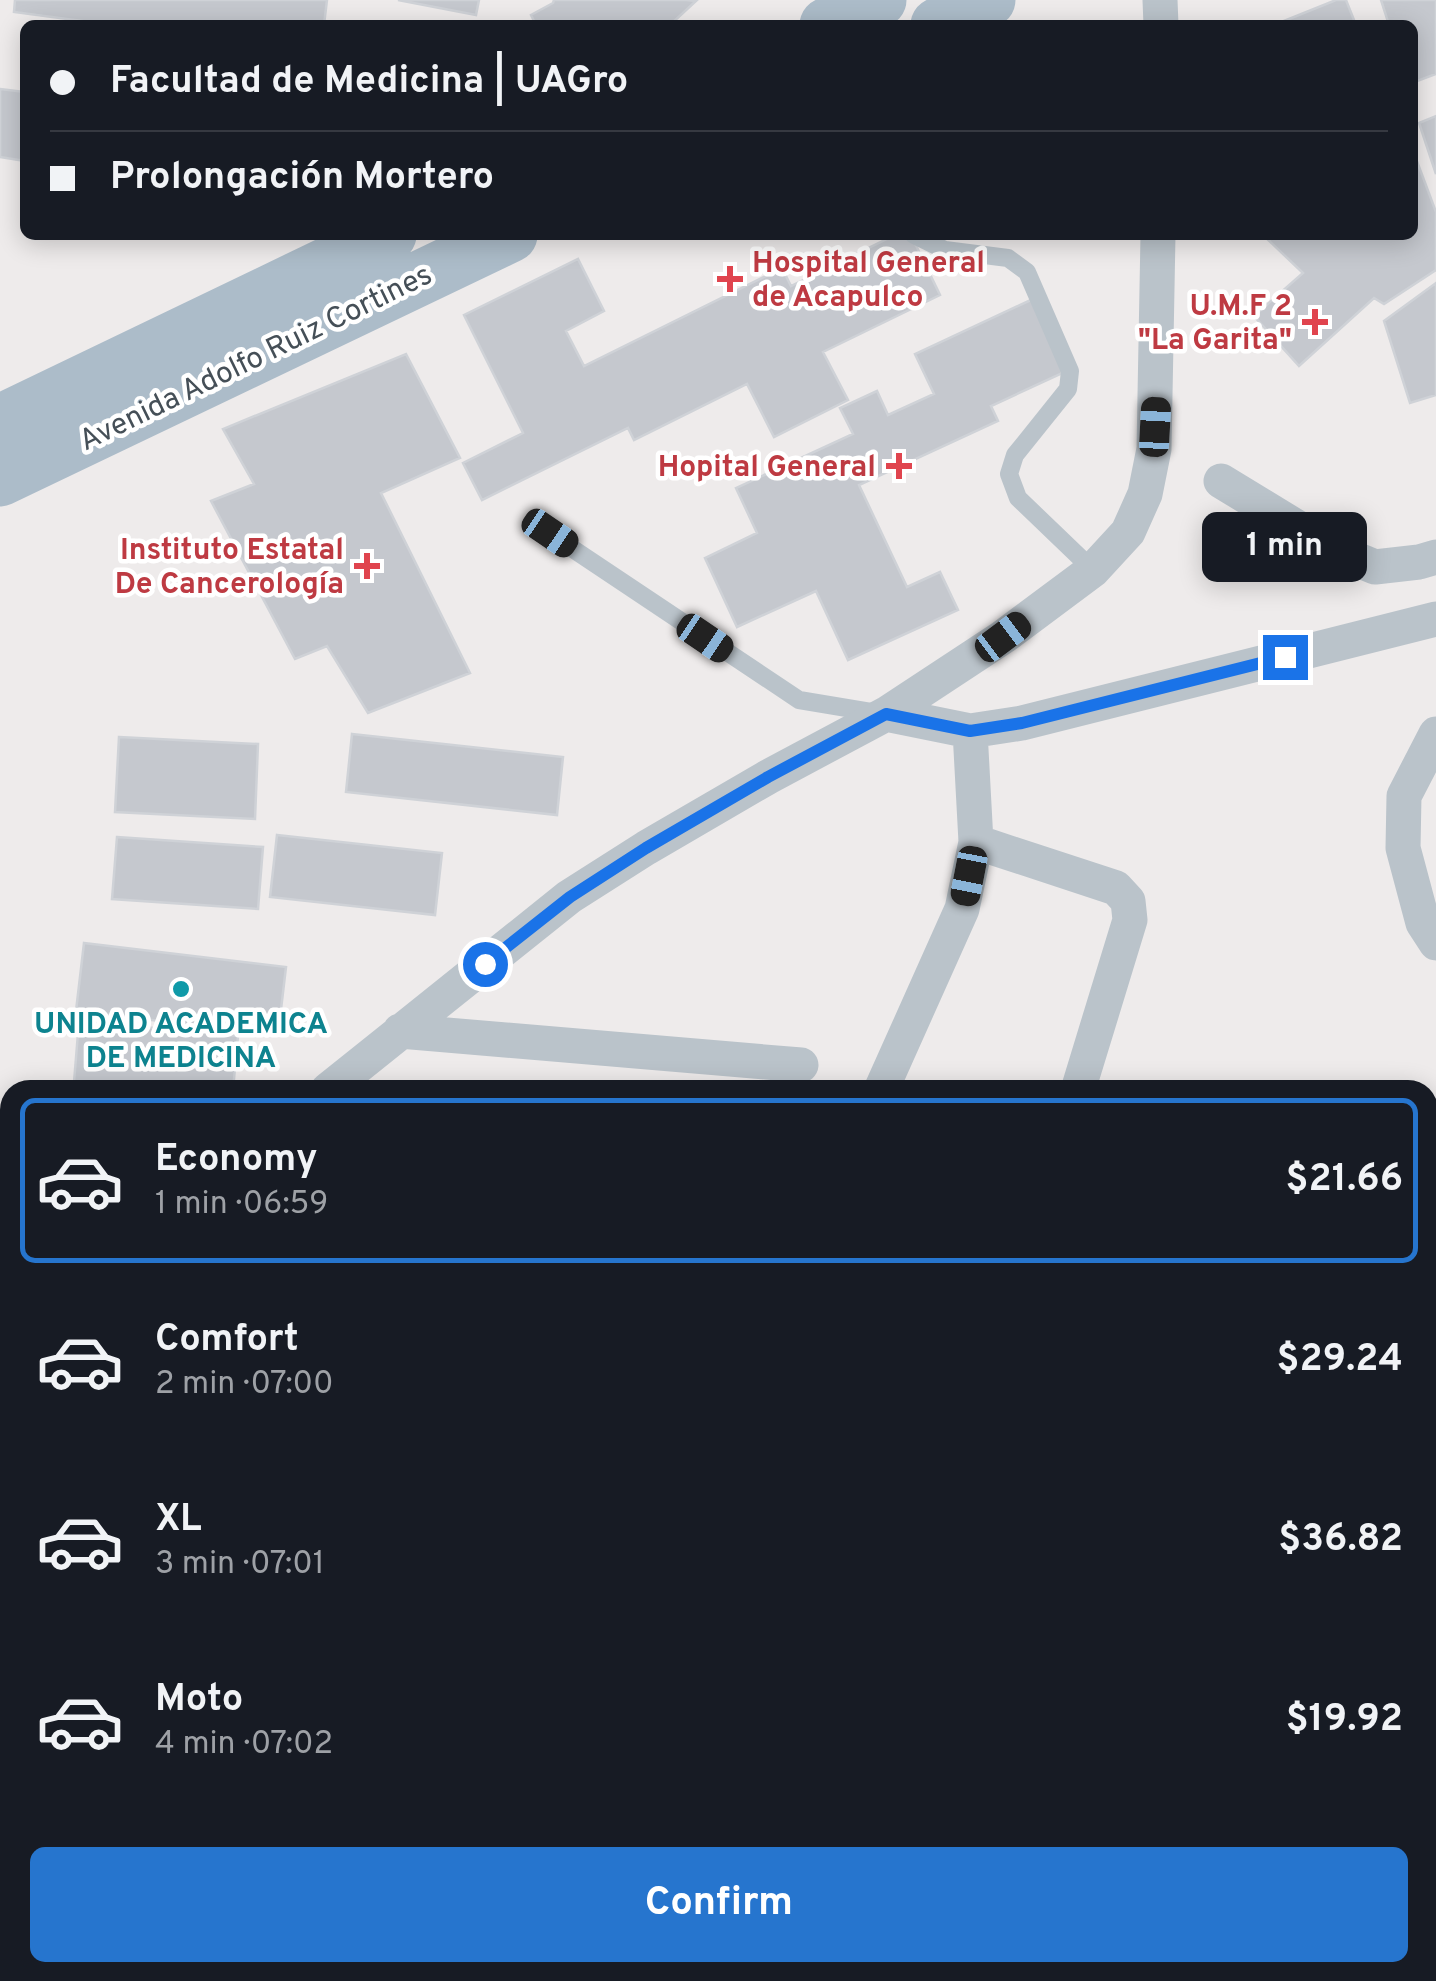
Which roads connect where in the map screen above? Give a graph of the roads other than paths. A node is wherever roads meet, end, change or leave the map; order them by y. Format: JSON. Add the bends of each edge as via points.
{"nodes":[{"id":1,"x":879,"y":0,"type":"edge"},
{"id":2,"x":988,"y":0,"type":"edge"},
{"id":3,"x":837,"y":20,"type":"edge"},
{"id":4,"x":948,"y":20,"type":"edge"},
{"id":5,"x":379,"y":240,"type":"edge"},
{"id":6,"x":500,"y":240,"type":"edge"},
{"id":7,"x":925,"y":240,"type":"edge"},
{"id":8,"x":1158,"y":240,"type":"edge"},
{"id":9,"x":0,"y":422,"type":"edge"},
{"id":10,"x":0,"y":478,"type":"edge"},
{"id":11,"x":1221,"y":481,"type":"dead end"},
{"id":12,"x":550,"y":533,"type":"dead end"},
{"id":13,"x":1436,"y":557,"type":"edge"},
{"id":14,"x":1094,"y":570,"type":"junction"},
{"id":15,"x":1436,"y":618,"type":"edge"},
{"id":16,"x":886,"y":714,"type":"junction"},
{"id":17,"x":970,"y":731,"type":"junction"},
{"id":18,"x":1436,"y":734,"type":"edge"},
{"id":19,"x":976,"y":842,"type":"junction"},
{"id":20,"x":1436,"y":943,"type":"edge"},
{"id":21,"x":400,"y":1031,"type":"junction"},
{"id":22,"x":801,"y":1066,"type":"dead end"},
{"id":23,"x":340,"y":1080,"type":"edge"},
{"id":24,"x":885,"y":1080,"type":"edge"},
{"id":25,"x":1081,"y":1080,"type":"edge"}],
"edges":[{"from":1,"to":3,"type":"main road"},
{"from":2,"to":4,"type":"main road"},
{"from":5,"to":9,"type":"main road","name":"Avenida Adolfo Ruiz Cortines"},
{"from":6,"to":10,"type":"main road","name":"Avenida Adolfo Ruiz Cortines"},
{"from":7,"to":14,"type":"lane","via":[[946,250],[1008,258],[1027,272],[1070,371],[1068,389],[1015,455],[1010,474],[1018,498]]},
{"from":8,"to":14,"type":"street","via":[[1154,449],[1128,532]]},
{"from":11,"to":13,"type":"street","via":[[1336,551],[1375,567]]},
{"from":12,"to":16,"type":"lane","via":[[798,700]]},
{"from":14,"to":16,"type":"street"},
{"from":15,"to":17,"type":"street"},
{"from":16,"to":17,"type":"street"},
{"from":16,"to":21,"type":"street","via":[[570,897]]},
{"from":17,"to":19,"type":"street"},
{"from":18,"to":20,"type":"street","via":[[1404,796],[1403,848],[1423,923]]},
{"from":19,"to":24,"type":"street","via":[[962,909]]},
{"from":19,"to":25,"type":"street","via":[[1116,888],[1128,901],[1130,920]]},
{"from":21,"to":22,"type":"street"},
{"from":21,"to":23,"type":"street"}]}
